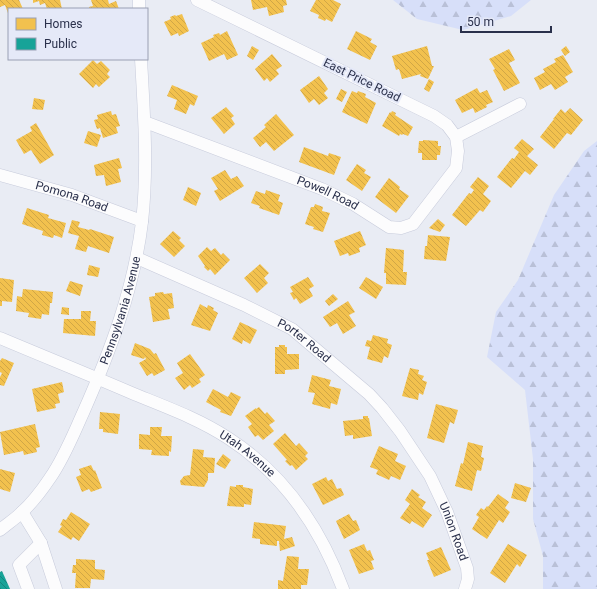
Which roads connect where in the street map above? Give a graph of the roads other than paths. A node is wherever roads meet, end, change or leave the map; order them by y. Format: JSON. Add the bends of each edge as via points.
{"nodes":[{"id":1,"x":197,"y":0,"type":"edge"},
{"id":2,"x":141,"y":60,"type":"edge"},
{"id":3,"x":520,"y":104,"type":"dead end"},
{"id":4,"x":145,"y":122,"type":"junction"},
{"id":5,"x":456,"y":137,"type":"junction"},
{"id":6,"x":0,"y":175,"type":"edge"},
{"id":7,"x":142,"y":221,"type":"junction"},
{"id":8,"x":136,"y":258,"type":"junction"},
{"id":9,"x":0,"y":338,"type":"edge"},
{"id":10,"x":98,"y":378,"type":"junction"},
{"id":11,"x":430,"y":476,"type":"joint"},
{"id":12,"x":22,"y":512,"type":"junction"},
{"id":13,"x":0,"y":530,"type":"edge"},
{"id":14,"x":41,"y":543,"type":"junction"},
{"id":15,"x":28,"y":589,"type":"edge"},
{"id":16,"x":56,"y":589,"type":"edge"},
{"id":17,"x":343,"y":589,"type":"edge"},
{"id":18,"x":466,"y":589,"type":"edge"}],
"edges":[{"from":1,"to":5,"type":"street","name":"East Price Road","via":[[434,116],[447,125]]},
{"from":2,"to":4,"type":"street","name":"Pennsylvania Avenue"},
{"from":3,"to":5,"type":"street"},
{"from":4,"to":5,"type":"street","name":"Powell Road","via":[[322,189],[353,204],[389,227],[401,228],[413,224],[456,168]]},
{"from":4,"to":7,"type":"street","name":"Pennsylvania Avenue"},
{"from":6,"to":7,"type":"street","name":"Pomona Road","via":[[72,195]]},
{"from":7,"to":8,"type":"street","name":"Pennsylvania Avenue"},
{"from":8,"to":10,"type":"street","name":"Pennsylvania Avenue","via":[[113,340]]},
{"from":8,"to":11,"type":"street","name":"Porter Road","via":[[292,329],[369,394],[400,431]]},
{"from":9,"to":10,"type":"street","name":"Utah Avenue"},
{"from":10,"to":12,"type":"street","name":"Pennsylvania Avenue","via":[[61,461],[49,480]]},
{"from":10,"to":17,"type":"street","name":"Utah Avenue","via":[[200,423],[228,438],[257,459],[279,481],[307,516],[328,552]]},
{"from":11,"to":18,"type":"street","name":"Union Road","via":[[447,512],[467,568]]},
{"from":12,"to":13,"type":"street","name":"Pennsylvania Avenue"},
{"from":12,"to":14,"type":"street"},
{"from":14,"to":15,"type":"street","via":[[19,565]]},
{"from":14,"to":16,"type":"street"}]}
